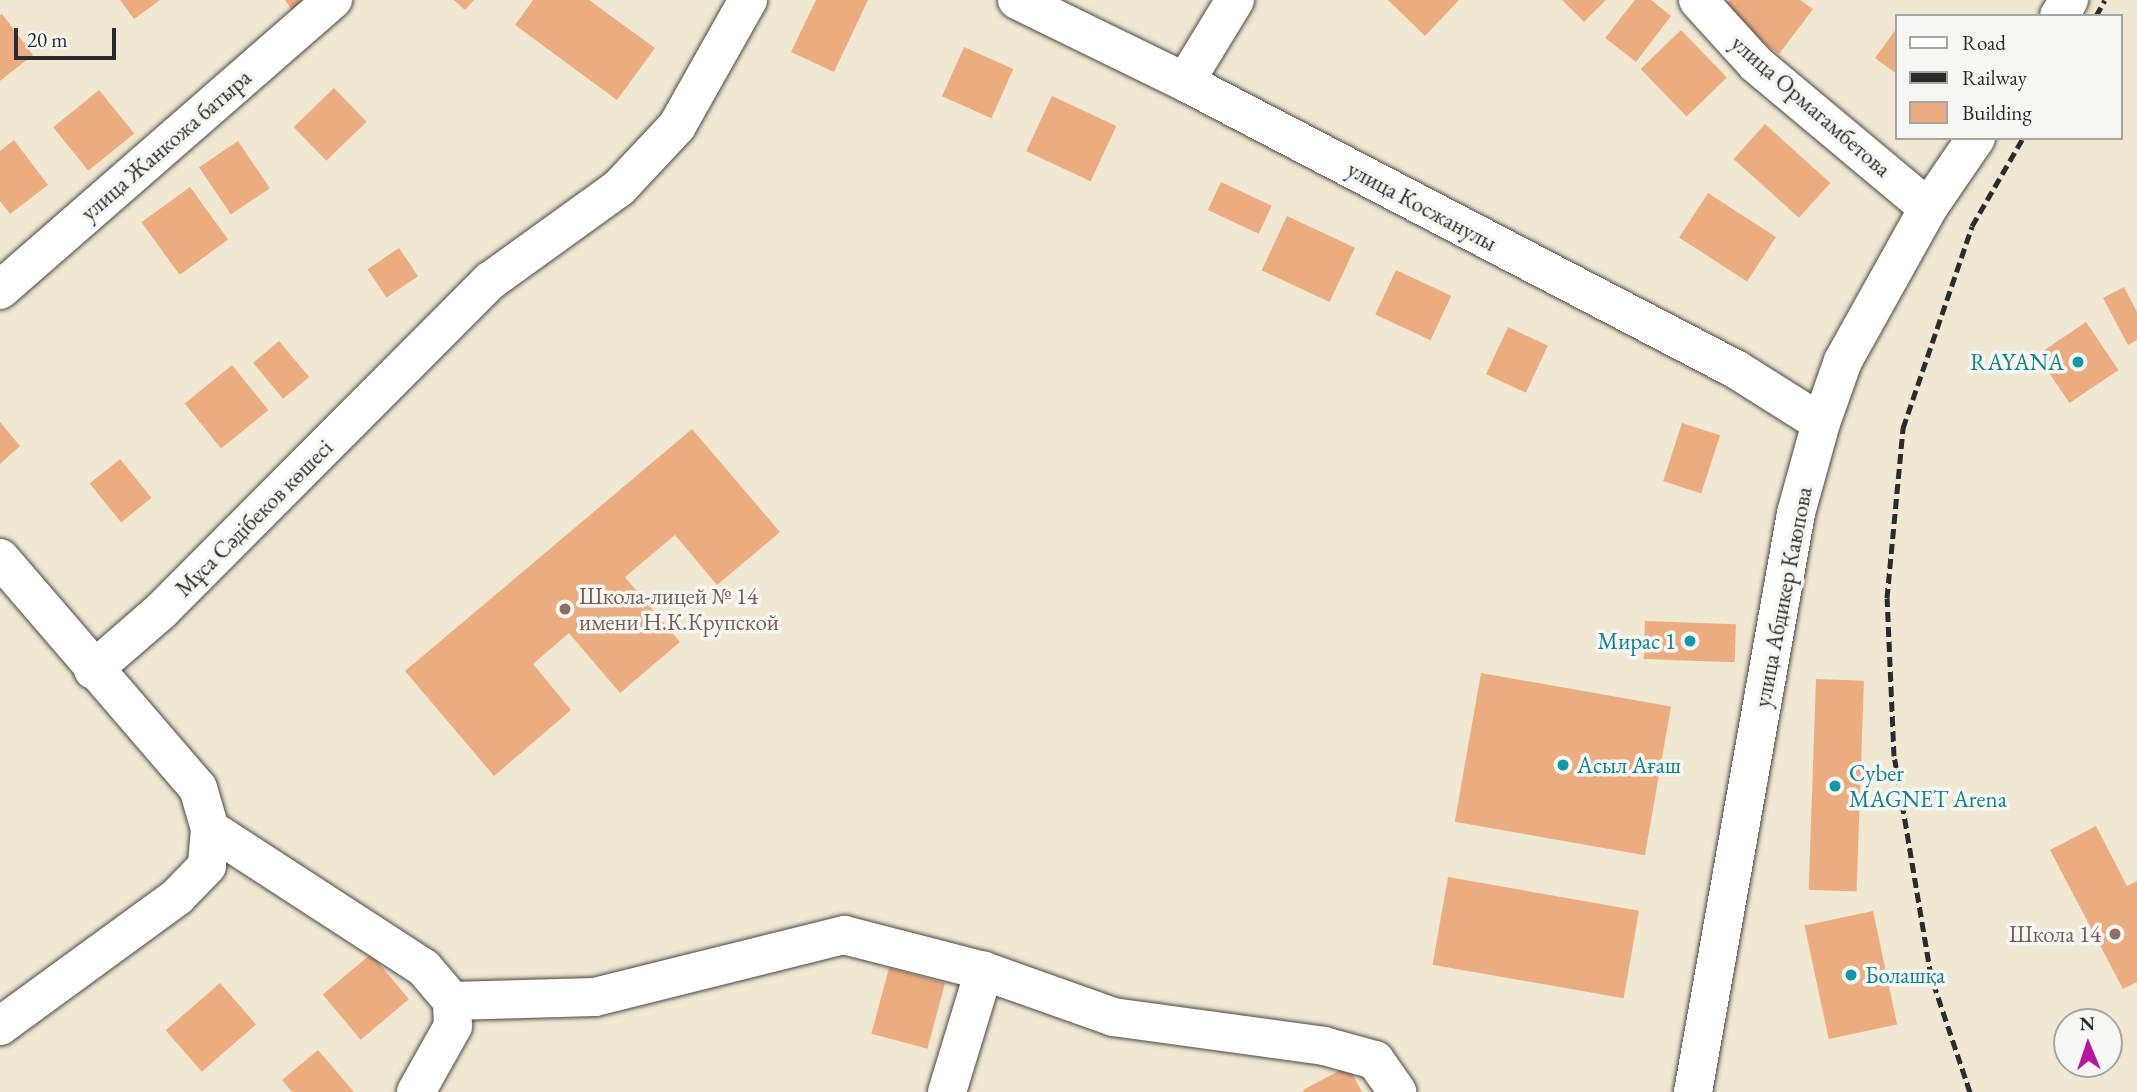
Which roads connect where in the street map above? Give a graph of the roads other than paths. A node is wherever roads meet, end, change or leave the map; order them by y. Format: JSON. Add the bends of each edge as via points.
{"nodes":[{"id":1,"x":333,"y":0,"type":"edge"},
{"id":2,"x":748,"y":0,"type":"edge"},
{"id":3,"x":1017,"y":0,"type":"edge"},
{"id":4,"x":1235,"y":0,"type":"edge"},
{"id":5,"x":1698,"y":0,"type":"edge"},
{"id":6,"x":1185,"y":82,"type":"junction"},
{"id":7,"x":1975,"y":140,"type":"edge"},
{"id":8,"x":1928,"y":208,"type":"junction"},
{"id":9,"x":0,"y":290,"type":"edge"},
{"id":10,"x":1821,"y":423,"type":"junction"},
{"id":11,"x":0,"y":558,"type":"edge"},
{"id":12,"x":93,"y":670,"type":"junction"},
{"id":13,"x":211,"y":829,"type":"junction"},
{"id":14,"x":984,"y":971,"type":"junction"},
{"id":15,"x":452,"y":1001,"type":"junction"},
{"id":16,"x":0,"y":1026,"type":"edge"},
{"id":17,"x":416,"y":1092,"type":"edge"},
{"id":18,"x":947,"y":1092,"type":"edge"},
{"id":19,"x":1397,"y":1092,"type":"edge"},
{"id":20,"x":1693,"y":1092,"type":"edge"}],
"edges":[{"from":1,"to":9,"type":"street","name":"улица Жанкожа батыра"},
{"from":2,"to":12,"type":"street","name":"Мұса Сәдібеков көшесі","via":[[677,127],[619,187],[490,281],[162,610]]},
{"from":3,"to":6,"type":"street","name":"улица Косжанулы"},
{"from":4,"to":6,"type":"street"},
{"from":5,"to":8,"type":"street","name":"улица Ормагамбетова","via":[[1756,64]]},
{"from":6,"to":10,"type":"street","name":"улица Косжанулы","via":[[1737,370]]},
{"from":7,"to":8,"type":"street","name":"улица Абдикер Каюпова"},
{"from":8,"to":10,"type":"street","name":"улица Абдикер Каюпова","via":[[1843,361]]},
{"from":10,"to":20,"type":"street","name":"улица Абдикер Каюпова","via":[[1796,513]]},
{"from":11,"to":12,"type":"street"},
{"from":12,"to":13,"type":"street","via":[[198,788]]},
{"from":13,"to":15,"type":"street","via":[[424,968]]},
{"from":13,"to":16,"type":"street","via":[[208,866],[177,897]]},
{"from":14,"to":15,"type":"street","via":[[844,935],[595,997]]},
{"from":14,"to":18,"type":"street"},
{"from":14,"to":19,"type":"street","via":[[1113,1017],[1324,1046],[1375,1060]]},
{"from":15,"to":17,"type":"street","via":[[453,1026]]}]}
